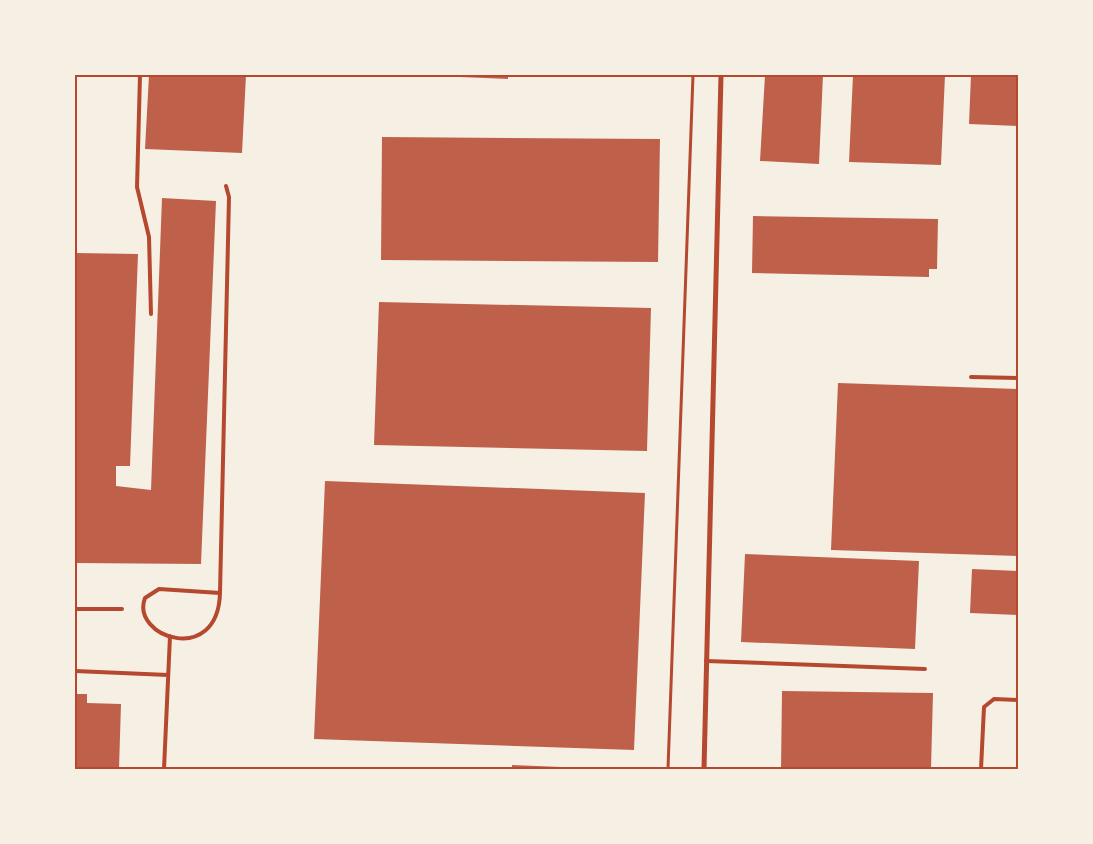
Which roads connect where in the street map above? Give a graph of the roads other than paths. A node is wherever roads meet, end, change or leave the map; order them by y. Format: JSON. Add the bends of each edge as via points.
{"nodes":[{"id":1,"x":140,"y":75,"type":"edge"},
{"id":2,"x":721,"y":75,"type":"edge"},
{"id":3,"x":226,"y":186,"type":"dead end"},
{"id":4,"x":151,"y":314,"type":"dead end"},
{"id":5,"x":971,"y":377,"type":"dead end"},
{"id":6,"x":1018,"y":378,"type":"edge"},
{"id":7,"x":220,"y":593,"type":"junction"},
{"id":8,"x":75,"y":609,"type":"edge"},
{"id":9,"x":122,"y":609,"type":"dead end"},
{"id":10,"x":170,"y":636,"type":"junction"},
{"id":11,"x":706,"y":661,"type":"junction"},
{"id":12,"x":925,"y":669,"type":"dead end"},
{"id":13,"x":75,"y":671,"type":"edge"},
{"id":14,"x":168,"y":675,"type":"junction"},
{"id":15,"x":1018,"y":700,"type":"edge"},
{"id":16,"x":164,"y":769,"type":"edge"},
{"id":17,"x":704,"y":769,"type":"edge"},
{"id":18,"x":982,"y":769,"type":"edge"}],
"edges":[{"from":1,"to":4,"type":"lane","via":[[136,187],[149,237]]},
{"from":2,"to":11,"type":"street"},
{"from":3,"to":7,"type":"lane","via":[[229,207]]},
{"from":5,"to":6,"type":"lane"},
{"from":7,"to":10,"type":"lane","via":[[220,607],[209,629],[185,638]]},
{"from":7,"to":10,"type":"lane","via":[[158,589],[149,594],[143,604],[147,620],[151,626]]},
{"from":8,"to":9,"type":"lane"},
{"from":10,"to":14,"type":"lane"},
{"from":11,"to":12,"type":"lane"},
{"from":11,"to":17,"type":"street"},
{"from":13,"to":14,"type":"lane"},
{"from":14,"to":16,"type":"lane"},
{"from":15,"to":18,"type":"lane","via":[[994,698],[984,707]]}]}
